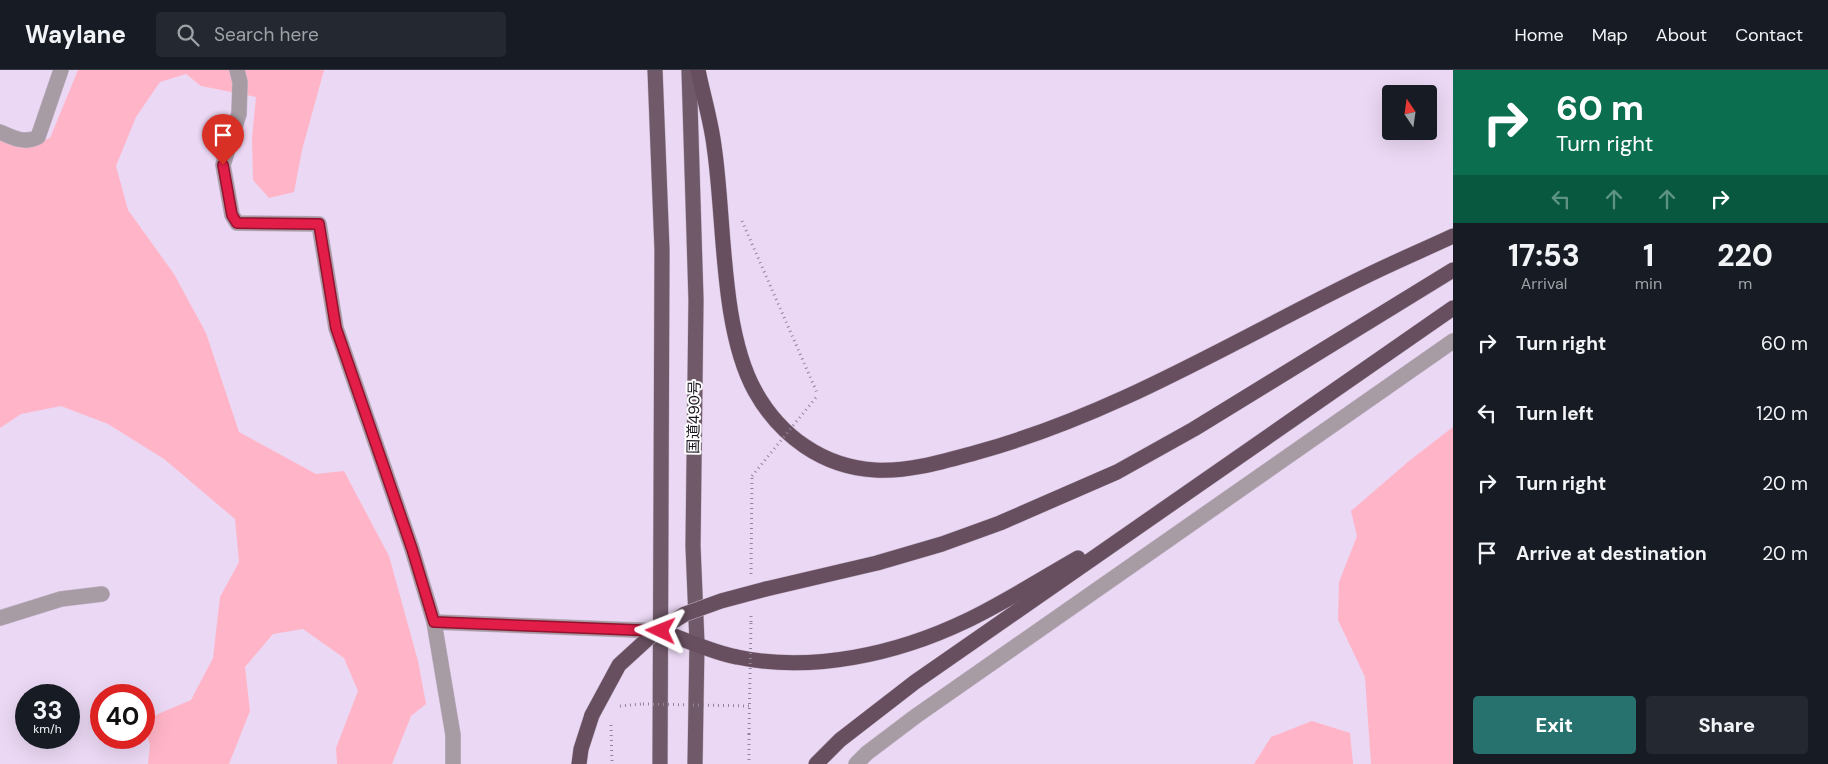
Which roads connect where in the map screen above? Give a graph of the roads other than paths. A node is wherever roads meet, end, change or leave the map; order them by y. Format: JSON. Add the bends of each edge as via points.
{"nodes":[{"id":1,"x":61,"y":70,"type":"edge"},
{"id":2,"x":237,"y":70,"type":"edge"},
{"id":3,"x":655,"y":70,"type":"edge"},
{"id":4,"x":688,"y":70,"type":"edge"},
{"id":5,"x":698,"y":70,"type":"edge"},
{"id":6,"x":0,"y":132,"type":"edge"},
{"id":7,"x":1453,"y":236,"type":"edge"},
{"id":8,"x":1453,"y":270,"type":"edge"},
{"id":9,"x":1453,"y":308,"type":"edge"},
{"id":10,"x":1453,"y":341,"type":"edge"},
{"id":11,"x":1155,"y":514,"type":"junction"},
{"id":12,"x":102,"y":594,"type":"dead end"},
{"id":13,"x":0,"y":618,"type":"edge"},
{"id":14,"x":434,"y":622,"type":"junction"},
{"id":15,"x":661,"y":631,"type":"junction"},
{"id":16,"x":697,"y":643,"type":"junction"},
{"id":17,"x":454,"y":764,"type":"edge"},
{"id":18,"x":579,"y":764,"type":"edge"},
{"id":19,"x":660,"y":764,"type":"edge"},
{"id":20,"x":695,"y":764,"type":"edge"},
{"id":21,"x":816,"y":764,"type":"edge"},
{"id":22,"x":856,"y":764,"type":"edge"}],
"edges":[{"from":1,"to":6,"type":"street","via":[[38,137],[31,141],[19,140]]},
{"from":2,"to":14,"type":"street","via":[[239,114],[223,165],[232,215],[237,223],[319,224],[336,328]]},
{"from":3,"to":15,"type":"highway","via":[[662,250]]},
{"from":4,"to":16,"type":"highway","name":"国道490号","via":[[696,300],[693,546]]},
{"from":5,"to":7,"type":"highway","via":[[714,145],[730,301],[746,371],[769,413],[790,436],[814,454],[838,463],[873,470],[904,469],[1009,444],[1082,417],[1171,377],[1362,278]]},
{"from":8,"to":18,"type":"highway","bridge":true,"via":[[1194,429],[1117,472],[1000,524],[942,544],[877,563],[766,588],[685,614],[654,633],[619,665],[592,715]]},
{"from":9,"to":11,"type":"highway"},
{"from":10,"to":22,"type":"street","via":[[916,716]]},
{"from":11,"to":16,"type":"highway","via":[[966,621],[876,653],[790,663],[736,657]]},
{"from":11,"to":21,"type":"highway","via":[[915,682],[840,740]]},
{"from":12,"to":13,"type":"street","via":[[61,599]]},
{"from":14,"to":15,"type":"street"},
{"from":14,"to":17,"type":"street","via":[[453,735]]},
{"from":15,"to":16,"type":"highway"},
{"from":15,"to":19,"type":"highway"},
{"from":16,"to":20,"type":"highway","name":"国道490号"}]}
